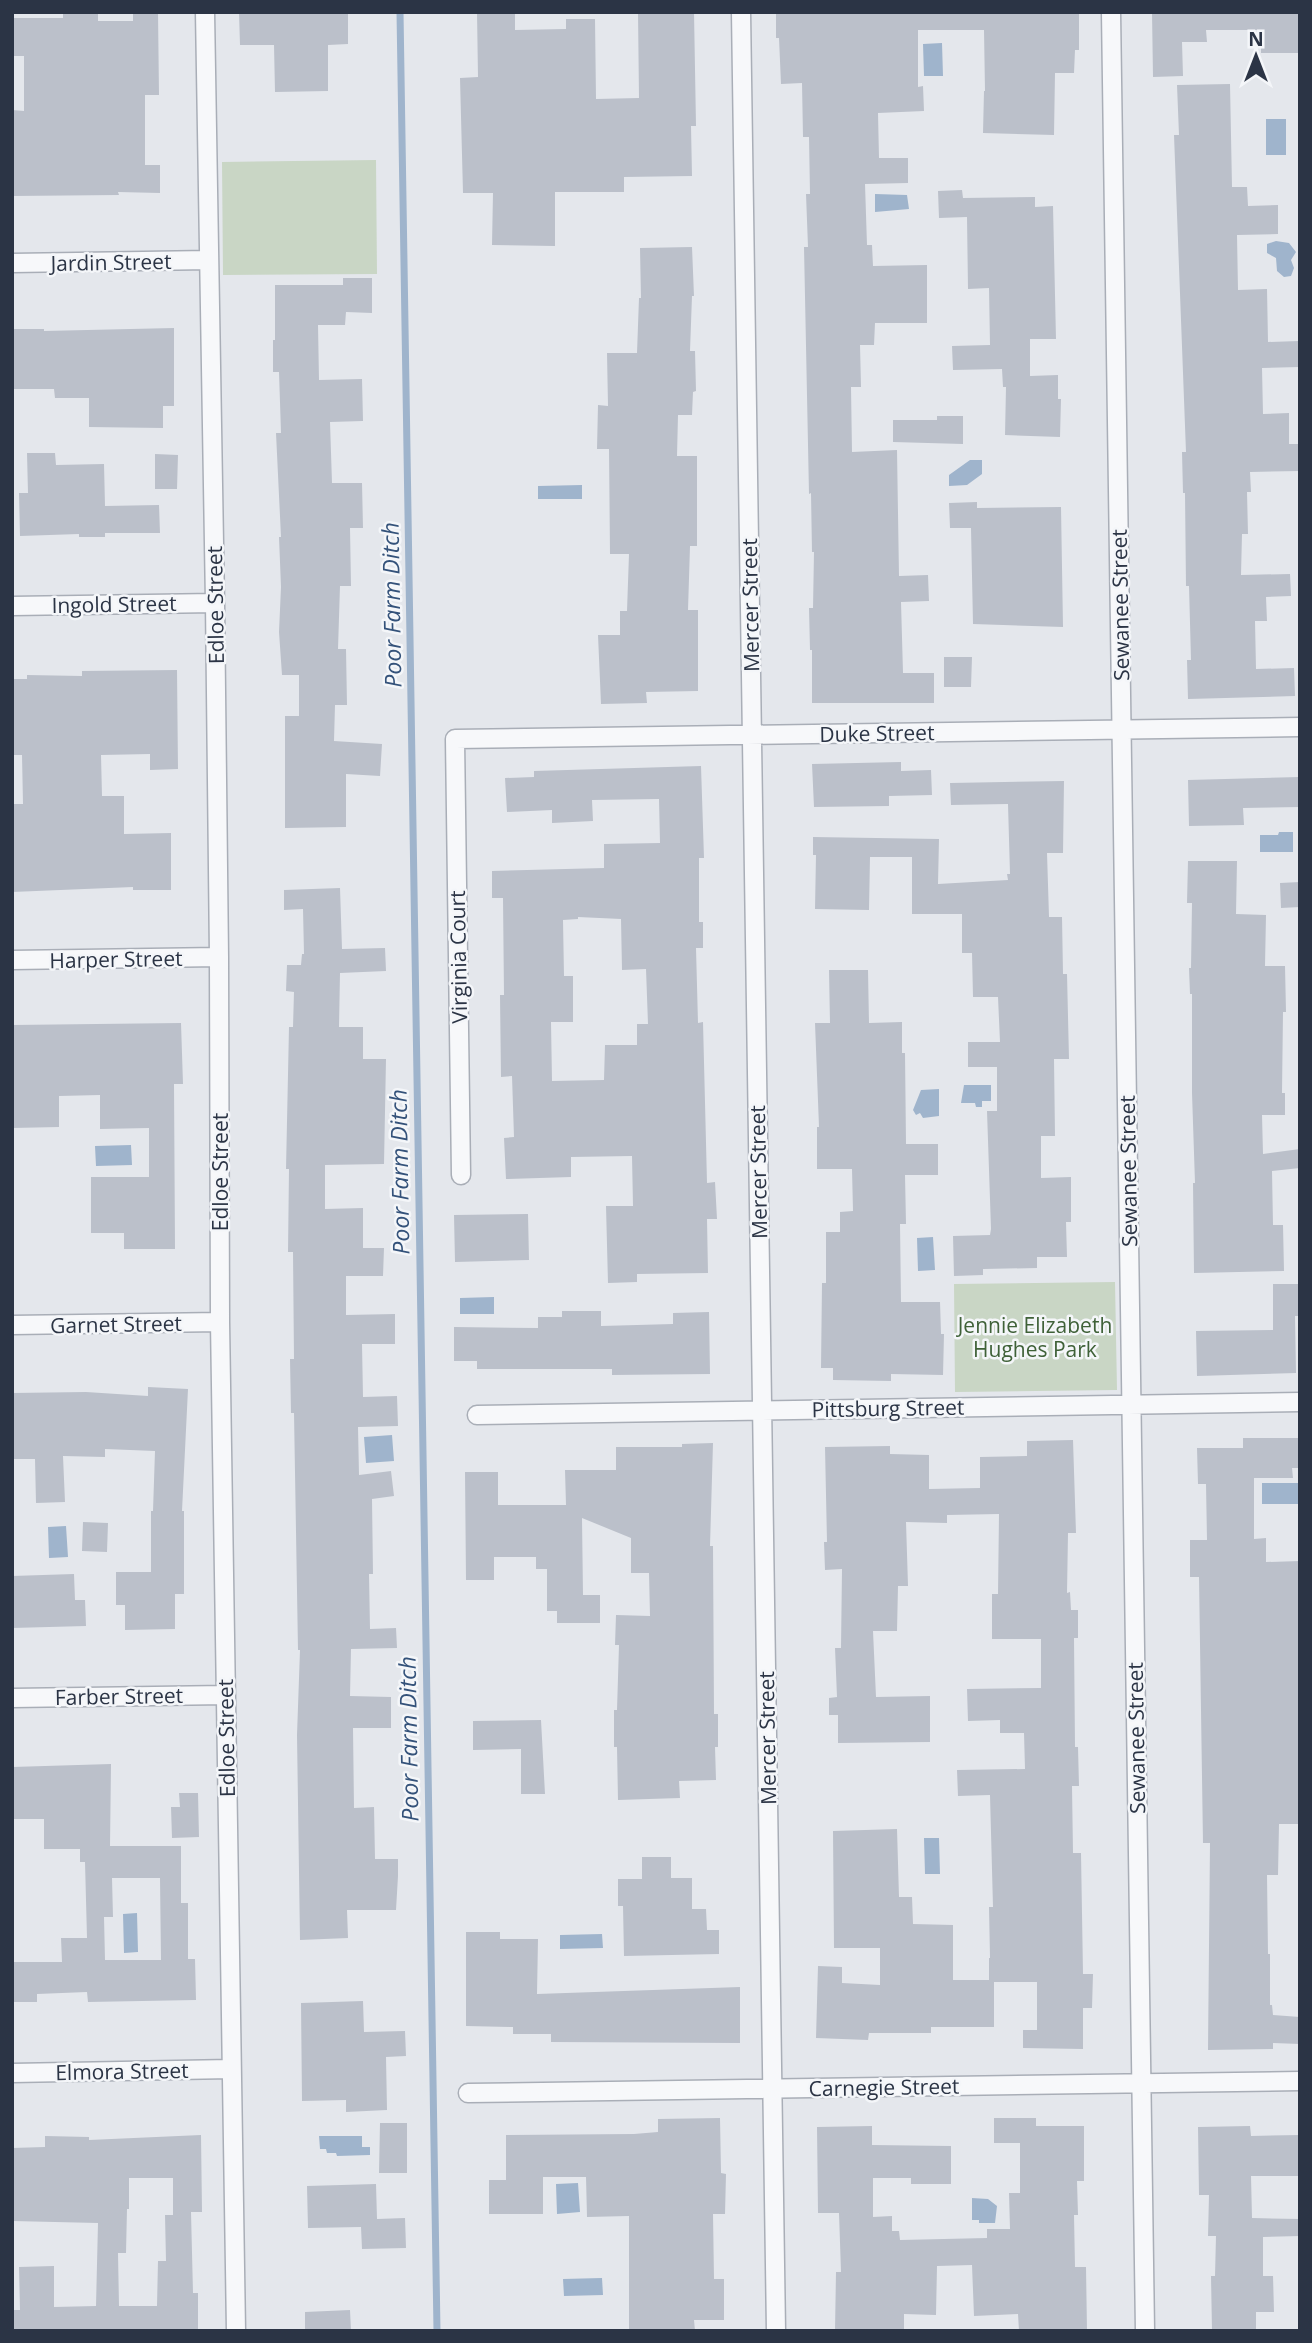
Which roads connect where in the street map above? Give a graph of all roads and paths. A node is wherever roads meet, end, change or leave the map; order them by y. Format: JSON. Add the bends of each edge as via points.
{"nodes":[{"id":1,"x":205,"y":12,"type":"edge"},
{"id":2,"x":741,"y":12,"type":"edge"},
{"id":3,"x":1111,"y":12,"type":"edge"},
{"id":4,"x":209,"y":260,"type":"junction"},
{"id":5,"x":12,"y":263,"type":"edge"},
{"id":6,"x":215,"y":603,"type":"junction"},
{"id":7,"x":12,"y":606,"type":"edge"},
{"id":8,"x":1300,"y":727,"type":"edge"},
{"id":9,"x":1121,"y":730,"type":"junction"},
{"id":10,"x":752,"y":735,"type":"junction"},
{"id":11,"x":455,"y":739,"type":"joint"},
{"id":12,"x":219,"y":957,"type":"junction"},
{"id":13,"x":12,"y":960,"type":"edge"},
{"id":14,"x":461,"y":1175,"type":"dead end"},
{"id":15,"x":220,"y":1322,"type":"junction"},
{"id":16,"x":12,"y":1325,"type":"edge"},
{"id":17,"x":1300,"y":1402,"type":"edge"},
{"id":18,"x":1131,"y":1405,"type":"junction"},
{"id":19,"x":762,"y":1410,"type":"junction"},
{"id":20,"x":477,"y":1415,"type":"dead end"},
{"id":21,"x":226,"y":1695,"type":"junction"},
{"id":22,"x":12,"y":1698,"type":"edge"},
{"id":23,"x":231,"y":2069,"type":"junction"},
{"id":24,"x":12,"y":2073,"type":"edge"},
{"id":25,"x":1300,"y":2081,"type":"edge"},
{"id":26,"x":1141,"y":2083,"type":"junction"},
{"id":27,"x":772,"y":2088,"type":"junction"},
{"id":28,"x":468,"y":2093,"type":"dead end"},
{"id":29,"x":236,"y":2331,"type":"edge"},
{"id":30,"x":776,"y":2331,"type":"edge"},
{"id":31,"x":1145,"y":2331,"type":"edge"}],
"edges":[{"from":1,"to":4,"type":"street","name":"Edloe Street"},
{"from":2,"to":10,"type":"street","name":"Mercer Street"},
{"from":3,"to":9,"type":"street","name":"Sewanee Street"},
{"from":4,"to":5,"type":"street","name":"Jardin Street"},
{"from":4,"to":6,"type":"street","name":"Edloe Street"},
{"from":6,"to":7,"type":"street","name":"Ingold Street"},
{"from":6,"to":12,"type":"street","name":"Edloe Street"},
{"from":8,"to":9,"type":"street","name":"Duke Street"},
{"from":9,"to":10,"type":"street","name":"Duke Street"},
{"from":9,"to":18,"type":"street","name":"Sewanee Street"},
{"from":10,"to":11,"type":"street","name":"Duke Street"},
{"from":10,"to":19,"type":"street","name":"Mercer Street"},
{"from":11,"to":14,"type":"street","name":"Virginia Court"},
{"from":12,"to":13,"type":"street","name":"Harper Street"},
{"from":12,"to":15,"type":"street","name":"Edloe Street"},
{"from":15,"to":16,"type":"street","name":"Garnet Street"},
{"from":15,"to":21,"type":"street","name":"Edloe Street"},
{"from":17,"to":18,"type":"street","name":"Pittsburg Street"},
{"from":18,"to":19,"type":"street","name":"Pittsburg Street"},
{"from":18,"to":26,"type":"street","name":"Sewanee Street"},
{"from":19,"to":20,"type":"street","name":"Pittsburg Street"},
{"from":19,"to":27,"type":"street","name":"Mercer Street"},
{"from":21,"to":22,"type":"street","name":"Farber Street"},
{"from":21,"to":23,"type":"street","name":"Edloe Street"},
{"from":23,"to":24,"type":"street","name":"Elmora Street"},
{"from":23,"to":29,"type":"street","name":"Edloe Street"},
{"from":25,"to":26,"type":"street","name":"Carnegie Street"},
{"from":26,"to":27,"type":"street","name":"Carnegie Street"},
{"from":26,"to":31,"type":"street","name":"Sewanee Street"},
{"from":27,"to":28,"type":"street","name":"Carnegie Street"},
{"from":27,"to":30,"type":"street","name":"Mercer Street"}]}
